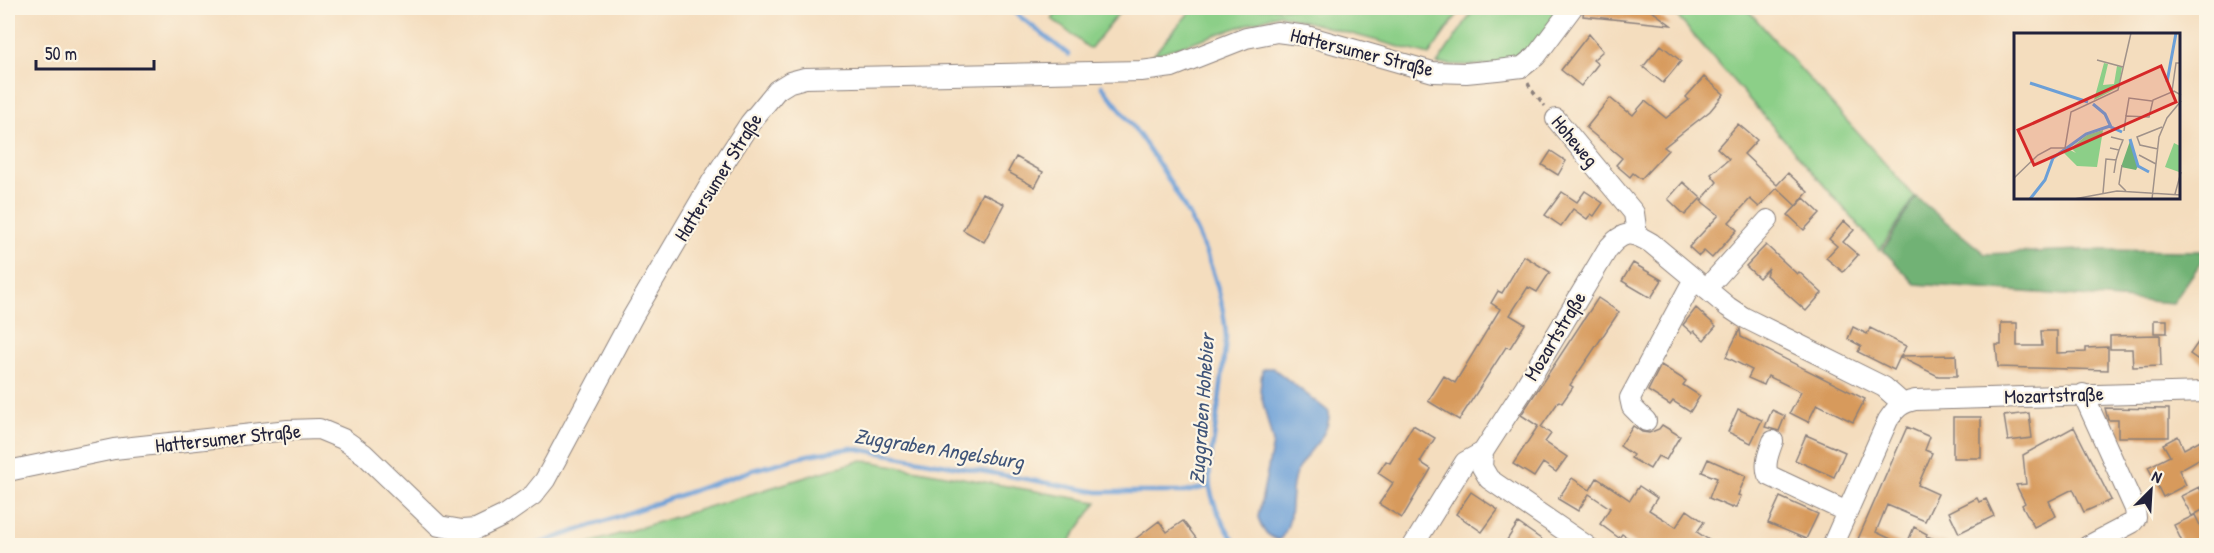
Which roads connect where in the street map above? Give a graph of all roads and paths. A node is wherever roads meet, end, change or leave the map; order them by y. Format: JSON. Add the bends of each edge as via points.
{"nodes":[{"id":1,"x":1572,"y":8,"type":"edge"},
{"id":2,"x":1522,"y":67,"type":"junction"},
{"id":3,"x":1556,"y":119,"type":"joint"},
{"id":4,"x":1768,"y":220,"type":"dead end"},
{"id":5,"x":1637,"y":235,"type":"junction"},
{"id":6,"x":1700,"y":284,"type":"junction"},
{"id":7,"x":2206,"y":392,"type":"edge"},
{"id":8,"x":2083,"y":394,"type":"junction"},
{"id":9,"x":1902,"y":403,"type":"junction"},
{"id":10,"x":1646,"y":421,"type":"dead end"},
{"id":11,"x":1773,"y":441,"type":"dead end"},
{"id":12,"x":1483,"y":452,"type":"junction"},
{"id":13,"x":8,"y":471,"type":"edge"},
{"id":14,"x":1847,"y":512,"type":"junction"},
{"id":15,"x":1413,"y":546,"type":"edge"},
{"id":16,"x":1587,"y":546,"type":"edge"},
{"id":17,"x":1832,"y":546,"type":"edge"},
{"id":18,"x":2088,"y":546,"type":"edge"}],
"edges":[{"from":1,"to":2,"type":"street","via":[[1536,56]]},
{"from":2,"to":3,"type":"path","name":"Hoheweg","via":[[1531,89]]},
{"from":2,"to":13,"type":"street","name":"Hattersumer Straße","via":[[1433,72],[1307,36],[1277,32],[1246,38],[1172,67],[1141,71],[805,78],[790,82],[768,98],[711,183],[633,316],[545,480],[533,495],[503,516],[476,528],[439,526],[364,454],[319,429],[114,449]]},
{"from":3,"to":5,"type":"street","name":"Hoheweg","via":[[1634,213]]},
{"from":4,"to":6,"type":"street"},
{"from":5,"to":6,"type":"street"},
{"from":5,"to":12,"type":"street","name":"Mozartstraße","via":[[1624,234],[1607,250]]},
{"from":6,"to":9,"type":"street","via":[[1743,317],[1884,387]]},
{"from":6,"to":10,"type":"street","via":[[1630,398],[1632,407]]},
{"from":7,"to":8,"type":"street","name":"Mozartstraße"},
{"from":8,"to":9,"type":"street","name":"Mozartstraße","via":[[1915,399]]},
{"from":8,"to":18,"type":"street","via":[[2136,518],[2132,524]]},
{"from":9,"to":14,"type":"street","via":[[1888,420]]},
{"from":11,"to":14,"type":"street","via":[[1768,475]]},
{"from":12,"to":15,"type":"street","name":"Mozartstraße","via":[[1465,462]]},
{"from":12,"to":16,"type":"street","via":[[1482,467],[1489,479]]},
{"from":14,"to":17,"type":"street"}]}
